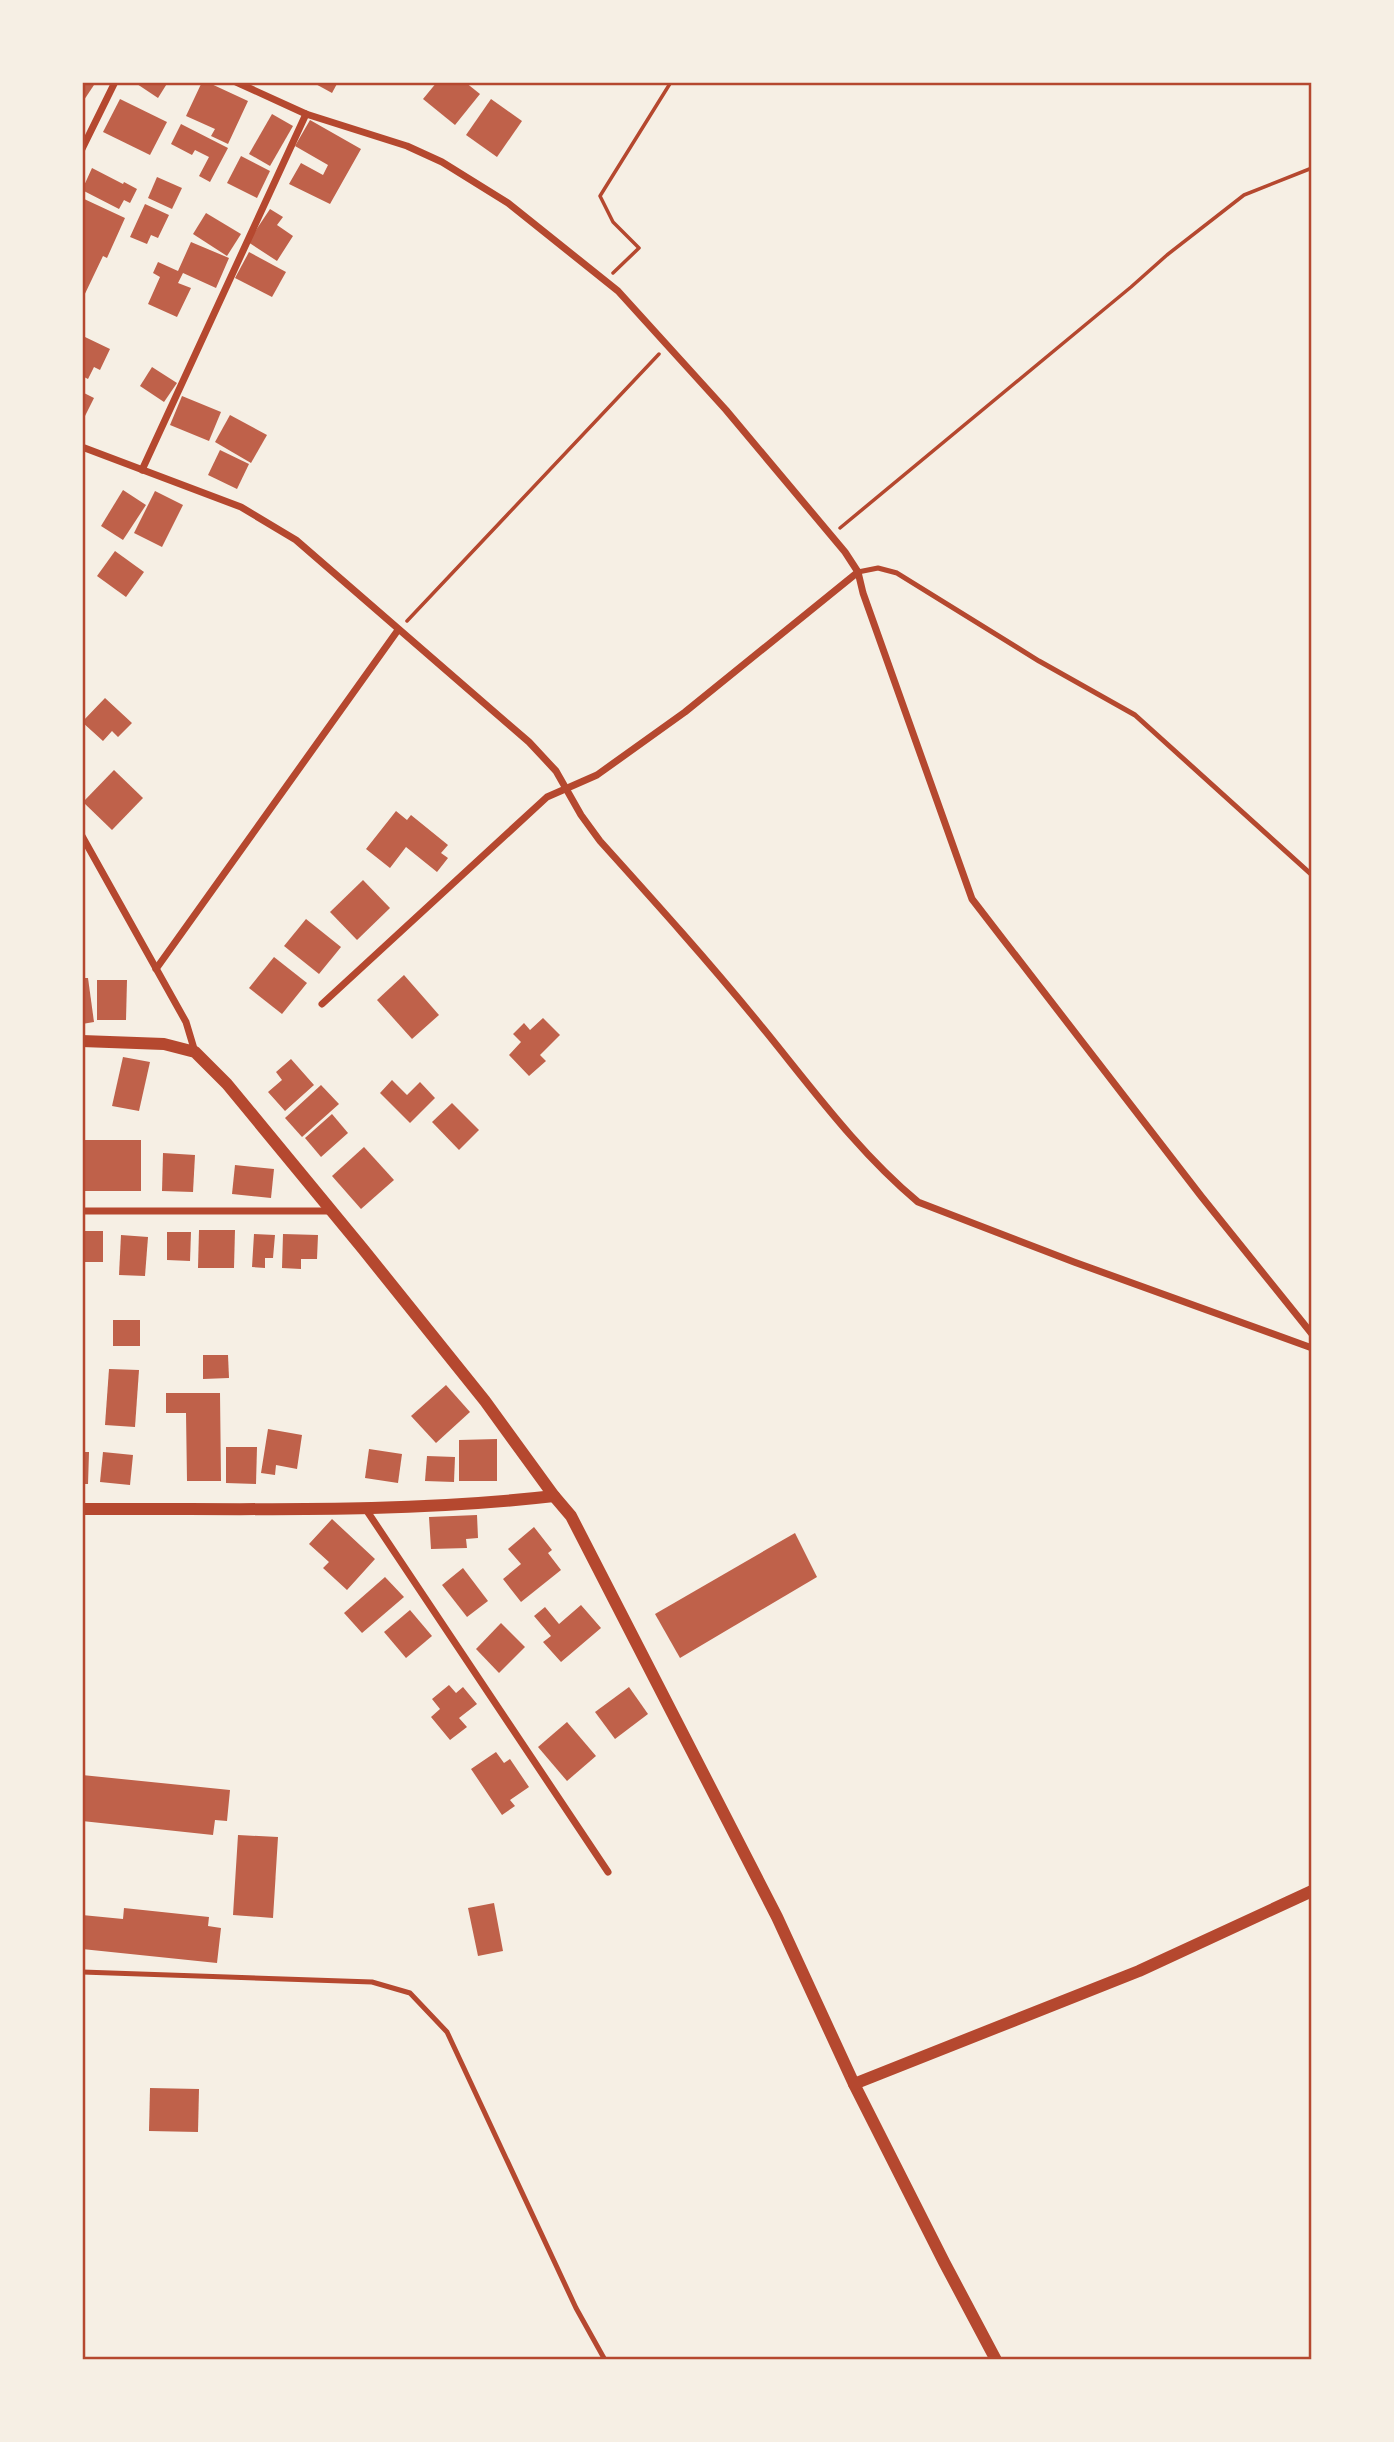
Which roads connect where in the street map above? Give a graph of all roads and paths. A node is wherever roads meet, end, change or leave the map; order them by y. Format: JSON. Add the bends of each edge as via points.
{"nodes":[{"id":1,"x":115,"y":82,"type":"edge"},
{"id":2,"x":236,"y":82,"type":"edge"},
{"id":3,"x":671,"y":82,"type":"edge"},
{"id":4,"x":306,"y":114,"type":"junction"},
{"id":5,"x":82,"y":149,"type":"edge"},
{"id":6,"x":1312,"y":168,"type":"edge"},
{"id":7,"x":605,"y":280,"type":"junction"},
{"id":8,"x":667,"y":345,"type":"junction"},
{"id":9,"x":82,"y":447,"type":"edge"},
{"id":10,"x":142,"y":470,"type":"junction"},
{"id":11,"x":831,"y":536,"type":"junction"},
{"id":12,"x":858,"y":572,"type":"junction"},
{"id":13,"x":398,"y":630,"type":"junction"},
{"id":14,"x":565,"y":788,"type":"junction"},
{"id":15,"x":82,"y":836,"type":"edge"},
{"id":16,"x":92,"y":854,"type":"junction"},
{"id":17,"x":82,"y":855,"type":"edge"},
{"id":18,"x":1312,"y":875,"type":"edge"},
{"id":19,"x":156,"y":970,"type":"junction"},
{"id":20,"x":322,"y":1004,"type":"dead end"},
{"id":21,"x":82,"y":1041,"type":"edge"},
{"id":22,"x":195,"y":1052,"type":"junction"},
{"id":23,"x":332,"y":1211,"type":"junction"},
{"id":24,"x":82,"y":1212,"type":"edge"},
{"id":25,"x":1312,"y":1334,"type":"edge"},
{"id":26,"x":1312,"y":1348,"type":"edge"},
{"id":27,"x":554,"y":1496,"type":"junction"},
{"id":28,"x":82,"y":1508,"type":"edge"},
{"id":29,"x":365,"y":1508,"type":"junction"},
{"id":30,"x":608,"y":1872,"type":"dead end"},
{"id":31,"x":1312,"y":1891,"type":"edge"},
{"id":32,"x":82,"y":1972,"type":"edge"},
{"id":33,"x":854,"y":2084,"type":"junction"},
{"id":34,"x":605,"y":2360,"type":"edge"},
{"id":35,"x":996,"y":2360,"type":"edge"}],
"edges":[{"from":1,"to":5,"type":"street"},
{"from":2,"to":4,"type":"street"},
{"from":3,"to":7,"type":"path","via":[[600,196],[613,222],[639,248]]},
{"from":4,"to":7,"type":"street","via":[[391,140],[442,162],[508,203]]},
{"from":4,"to":10,"type":"street"},
{"from":6,"to":11,"type":"path","via":[[1244,195]]},
{"from":7,"to":8,"type":"street"},
{"from":8,"to":11,"type":"street"},
{"from":8,"to":13,"type":"path"},
{"from":9,"to":10,"type":"street"},
{"from":10,"to":13,"type":"street","via":[[241,507],[281,529]]},
{"from":11,"to":12,"type":"street"},
{"from":12,"to":14,"type":"street","via":[[685,712],[597,775]]},
{"from":12,"to":18,"type":"lane","via":[[878,568],[897,573],[1135,715]]},
{"from":12,"to":25,"type":"street","via":[[972,899]]},
{"from":13,"to":14,"type":"street","via":[[529,742]]},
{"from":13,"to":19,"type":"street"},
{"from":14,"to":20,"type":"street","via":[[547,797]]},
{"from":14,"to":26,"type":"street","via":[[600,841],[748,1009],[838,1120],[918,1202]]},
{"from":15,"to":16,"type":"street"},
{"from":16,"to":17,"type":"street"},
{"from":16,"to":19,"type":"street"},
{"from":19,"to":22,"type":"street","via":[[186,1022]]},
{"from":21,"to":22,"type":"street","via":[[164,1044]]},
{"from":22,"to":23,"type":"street"},
{"from":23,"to":24,"type":"street"},
{"from":23,"to":27,"type":"street","via":[[485,1401]]},
{"from":27,"to":29,"type":"street"},
{"from":27,"to":33,"type":"street","via":[[576,1524],[604,1577],[777,1917]]},
{"from":28,"to":29,"type":"street"},
{"from":29,"to":30,"type":"street"},
{"from":31,"to":33,"type":"street","via":[[1139,1971]]},
{"from":32,"to":34,"type":"lane","via":[[372,1982],[410,1993],[447,2032],[576,2308]]},
{"from":33,"to":35,"type":"street"}]}
